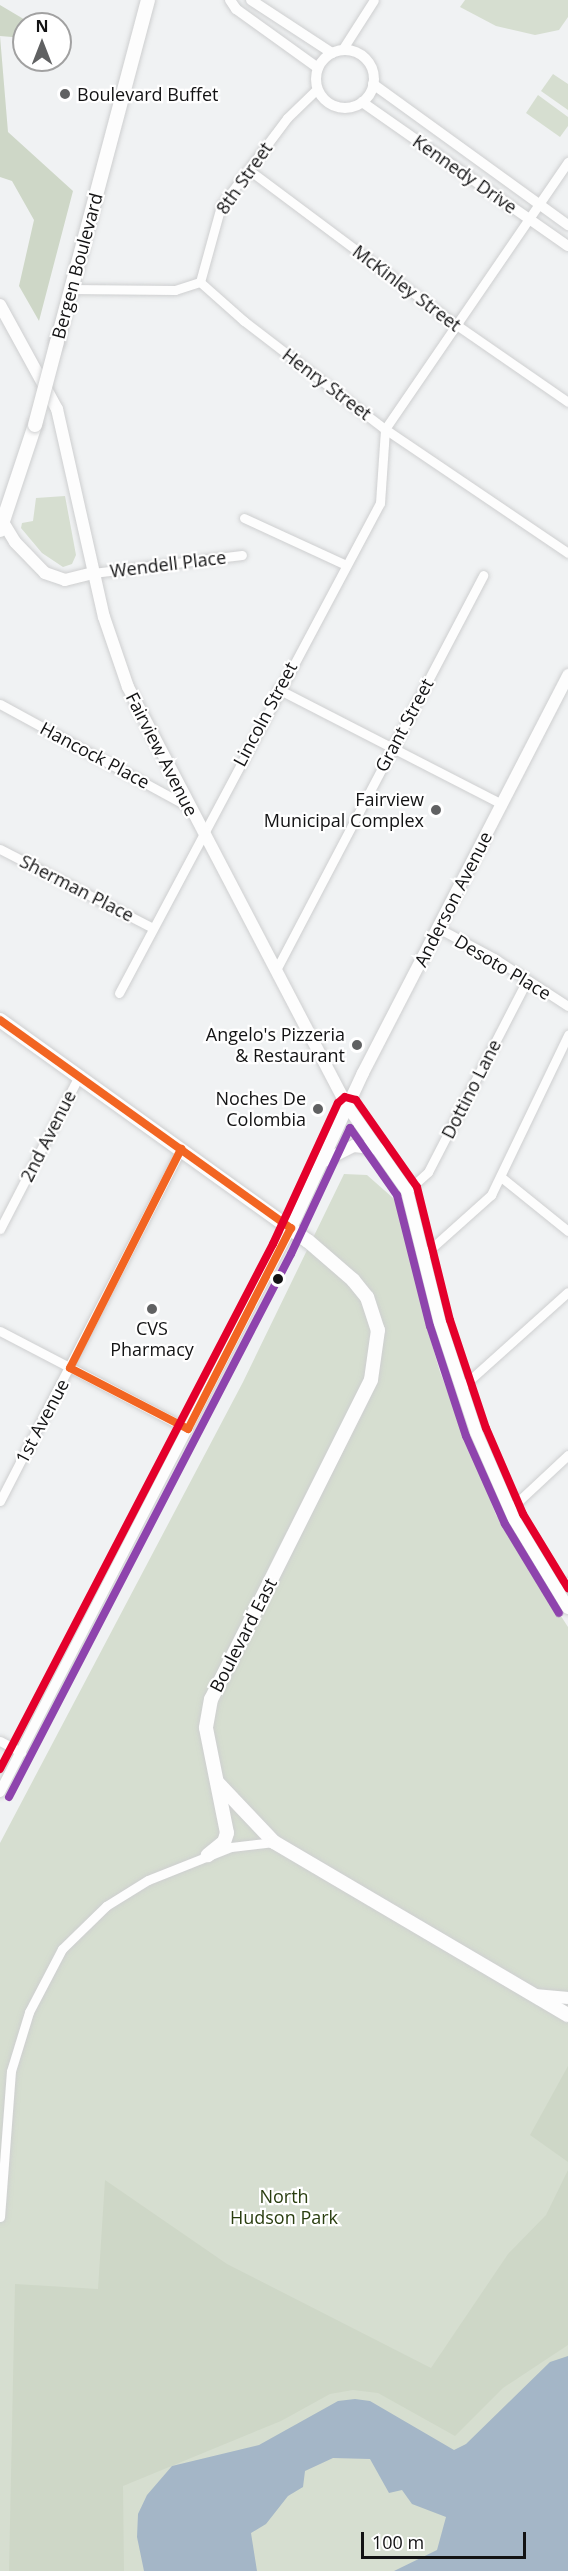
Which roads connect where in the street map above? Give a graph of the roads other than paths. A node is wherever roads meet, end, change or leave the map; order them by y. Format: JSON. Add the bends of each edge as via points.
{"nodes":[{"id":1,"x":148,"y":0,"type":"edge"},
{"id":2,"x":230,"y":0,"type":"edge"},
{"id":3,"x":251,"y":0,"type":"edge"},
{"id":4,"x":374,"y":0,"type":"edge"},
{"id":5,"x":337,"y":51,"type":"junction"},
{"id":6,"x":318,"y":68,"type":"junction"},
{"id":7,"x":373,"y":84,"type":"junction"},
{"id":8,"x":317,"y":89,"type":"junction"},
{"id":9,"x":362,"y":102,"type":"junction"},
{"id":10,"x":568,"y":162,"type":"edge"},
{"id":11,"x":249,"y":170,"type":"junction"},
{"id":12,"x":538,"y":202,"type":"junction"},
{"id":13,"x":528,"y":218,"type":"junction"},
{"id":14,"x":568,"y":225,"type":"edge"},
{"id":15,"x":568,"y":246,"type":"edge"},
{"id":16,"x":200,"y":282,"type":"junction"},
{"id":17,"x":70,"y":289,"type":"junction"},
{"id":18,"x":0,"y":304,"type":"edge"},
{"id":19,"x":456,"y":325,"type":"junction"},
{"id":20,"x":568,"y":402,"type":"edge"},
{"id":21,"x":385,"y":429,"type":"junction"},
{"id":22,"x":244,"y":518,"type":"dead end"},
{"id":23,"x":1,"y":523,"type":"edge"},
{"id":24,"x":568,"y":553,"type":"edge"},
{"id":25,"x":242,"y":555,"type":"dead end"},
{"id":26,"x":346,"y":565,"type":"junction"},
{"id":27,"x":93,"y":573,"type":"junction"},
{"id":28,"x":483,"y":575,"type":"dead end"},
{"id":29,"x":568,"y":675,"type":"edge"},
{"id":30,"x":278,"y":689,"type":"junction"},
{"id":31,"x":0,"y":704,"type":"edge"},
{"id":32,"x":392,"y":748,"type":"junction"},
{"id":33,"x":502,"y":804,"type":"junction"},
{"id":34,"x":189,"y":807,"type":"junction"},
{"id":35,"x":203,"y":832,"type":"junction"},
{"id":36,"x":0,"y":849,"type":"edge"},
{"id":37,"x":153,"y":928,"type":"junction"},
{"id":38,"x":438,"y":928,"type":"junction"},
{"id":39,"x":276,"y":970,"type":"junction"},
{"id":40,"x":526,"y":982,"type":"junction"},
{"id":41,"x":119,"y":993,"type":"dead end"},
{"id":42,"x":568,"y":1006,"type":"edge"},
{"id":43,"x":0,"y":1020,"type":"edge"},
{"id":44,"x":568,"y":1035,"type":"edge"},
{"id":45,"x":80,"y":1074,"type":"junction"},
{"id":46,"x":348,"y":1107,"type":"junction"},
{"id":47,"x":182,"y":1149,"type":"junction"},
{"id":48,"x":380,"y":1149,"type":"junction"},
{"id":49,"x":323,"y":1162,"type":"junction"},
{"id":50,"x":501,"y":1177,"type":"junction"},
{"id":51,"x":407,"y":1191,"type":"junction"},
{"id":52,"x":291,"y":1228,"type":"junction"},
{"id":53,"x":0,"y":1229,"type":"edge"},
{"id":54,"x":568,"y":1231,"type":"edge"},
{"id":55,"x":425,"y":1254,"type":"junction"},
{"id":56,"x":567,"y":1293,"type":"edge"},
{"id":57,"x":0,"y":1331,"type":"edge"},
{"id":58,"x":70,"y":1368,"type":"junction"},
{"id":59,"x":462,"y":1387,"type":"junction"},
{"id":60,"x":188,"y":1429,"type":"junction"},
{"id":61,"x":568,"y":1455,"type":"edge"},
{"id":62,"x":0,"y":1502,"type":"edge"},
{"id":63,"x":510,"y":1509,"type":"junction"},
{"id":64,"x":568,"y":1582,"type":"edge"},
{"id":65,"x":558,"y":1591,"type":"junction"},
{"id":66,"x":568,"y":1608,"type":"edge"},
{"id":67,"x":0,"y":1741,"type":"edge"},
{"id":68,"x":21,"y":1752,"type":"junction"},
{"id":69,"x":216,"y":1781,"type":"junction"},
{"id":70,"x":0,"y":1792,"type":"edge"},
{"id":71,"x":274,"y":1842,"type":"junction"},
{"id":72,"x":208,"y":1855,"type":"junction"},
{"id":73,"x":535,"y":1995,"type":"junction"},
{"id":74,"x":568,"y":1998,"type":"edge"},
{"id":75,"x":568,"y":2015,"type":"edge"},
{"id":76,"x":0,"y":2217,"type":"edge"}],
"edges":[{"from":1,"to":17,"type":"main road","name":"Bergen Boulevard"},
{"from":2,"to":6,"type":"street","via":[[236,9]]},
{"from":3,"to":5,"type":"street"},
{"from":4,"to":5,"type":"street"},
{"from":5,"to":6,"type":"street"},
{"from":5,"to":7,"type":"street","via":[[363,56],[372,71]]},
{"from":6,"to":8,"type":"street"},
{"from":7,"to":9,"type":"street"},
{"from":7,"to":12,"type":"street","name":"Kennedy Drive"},
{"from":8,"to":9,"type":"street","via":[[331,105],[352,107]]},
{"from":8,"to":11,"type":"street","name":"8th Street","via":[[288,118]]},
{"from":9,"to":13,"type":"street","name":"Kennedy Drive"},
{"from":10,"to":12,"type":"street"},
{"from":11,"to":16,"type":"street","name":"8th Street","via":[[215,220]]},
{"from":11,"to":19,"type":"street","name":"McKinley Street"},
{"from":12,"to":13,"type":"street"},
{"from":12,"to":14,"type":"street","name":"Kennedy Drive"},
{"from":13,"to":15,"type":"street","name":"Kennedy Drive"},
{"from":13,"to":19,"type":"street"},
{"from":16,"to":17,"type":"street","via":[[175,290]]},
{"from":16,"to":21,"type":"street","name":"Henry Street","via":[[244,321]]},
{"from":17,"to":23,"type":"main road","name":"Bergen Boulevard","bridge":true,"via":[[35,425]]},
{"from":18,"to":27,"type":"main road","name":"Fairview Avenue","via":[[57,409]]},
{"from":19,"to":20,"type":"street","name":"McKinley Street"},
{"from":19,"to":21,"type":"street"},
{"from":21,"to":24,"type":"street","name":"Henry Street"},
{"from":21,"to":26,"type":"street","name":"Lincoln Street","via":[[380,503]]},
{"from":22,"to":26,"type":"street"},
{"from":23,"to":27,"type":"main road","via":[[15,542],[54,578],[78,579]]},
{"from":25,"to":27,"type":"street","name":"Wendell Place"},
{"from":26,"to":30,"type":"street","name":"Lincoln Street"},
{"from":27,"to":34,"type":"main road","name":"Fairview Avenue","via":[[128,687]]},
{"from":28,"to":32,"type":"street","name":"Grant Street"},
{"from":29,"to":33,"type":"main road","name":"Anderson Avenue"},
{"from":30,"to":32,"type":"street"},
{"from":30,"to":35,"type":"street","name":"Lincoln Street"},
{"from":31,"to":34,"type":"street","name":"Hancock Place"},
{"from":32,"to":33,"type":"street"},
{"from":32,"to":39,"type":"street","name":"Grant Street"},
{"from":33,"to":38,"type":"main road","name":"Anderson Avenue"},
{"from":34,"to":35,"type":"main road","name":"Fairview Avenue"},
{"from":35,"to":37,"type":"street","name":"Lincoln Street"},
{"from":35,"to":39,"type":"main road","name":"Fairview Avenue"},
{"from":36,"to":37,"type":"street","name":"Sherman Place"},
{"from":37,"to":41,"type":"street","name":"Lincoln Street"},
{"from":38,"to":40,"type":"street","name":"Desoto Place","via":[[494,957]]},
{"from":38,"to":46,"type":"main road","name":"Anderson Avenue"},
{"from":39,"to":46,"type":"main road","name":"Fairview Avenue"},
{"from":40,"to":42,"type":"street","name":"Desoto Place"},
{"from":40,"to":51,"type":"street","name":"Dottino Lane","via":[[428,1172]]},
{"from":43,"to":45,"type":"main road","name":"Boulevard East"},
{"from":44,"to":50,"type":"street"},
{"from":45,"to":47,"type":"main road","name":"Boulevard East"},
{"from":45,"to":53,"type":"street","name":"2nd Avenue"},
{"from":46,"to":48,"type":"main road","name":"Fairview Avenue"},
{"from":46,"to":49,"type":"main road","name":"Anderson Avenue"},
{"from":47,"to":52,"type":"main road","name":"Boulevard East"},
{"from":47,"to":58,"type":"street","name":"1st Avenue"},
{"from":48,"to":49,"type":"main road","via":[[354,1146]]},
{"from":48,"to":51,"type":"main road","name":"Fairview Avenue"},
{"from":49,"to":52,"type":"main road","name":"Anderson Avenue"},
{"from":50,"to":54,"type":"street"},
{"from":50,"to":55,"type":"street","via":[[491,1195]]},
{"from":51,"to":55,"type":"main road","name":"Fairview Avenue"},
{"from":52,"to":60,"type":"street"},
{"from":52,"to":69,"type":"main road","name":"Boulevard East","via":[[353,1280],[367,1297],[378,1330],[377,1356],[371,1380],[334,1457],[210,1699],[206,1728]]},
{"from":55,"to":59,"type":"main road","name":"Fairview Avenue","via":[[440,1323]]},
{"from":56,"to":59,"type":"street"},
{"from":57,"to":58,"type":"street"},
{"from":58,"to":60,"type":"street"},
{"from":58,"to":62,"type":"street","name":"1st Avenue"},
{"from":59,"to":63,"type":"main road","name":"Fairview Avenue","via":[[476,1432]]},
{"from":60,"to":68,"type":"street"},
{"from":61,"to":63,"type":"street"},
{"from":63,"to":65,"type":"main road","name":"Fairview Avenue"},
{"from":64,"to":65,"type":"street"},
{"from":65,"to":66,"type":"main road","name":"Fairview Avenue"},
{"from":67,"to":68,"type":"street"},
{"from":68,"to":70,"type":"street"},
{"from":69,"to":71,"type":"main road"},
{"from":69,"to":72,"type":"main road","name":"Boulevard East","via":[[226,1835],[224,1842]]},
{"from":71,"to":72,"type":"street","via":[[247,1843]]},
{"from":71,"to":73,"type":"main road"},
{"from":72,"to":76,"type":"street","via":[[148,1880],[113,1901],[73,1935],[50,1967],[22,2029],[12,2071]]},
{"from":73,"to":74,"type":"main road"},
{"from":73,"to":75,"type":"main road"}]}
